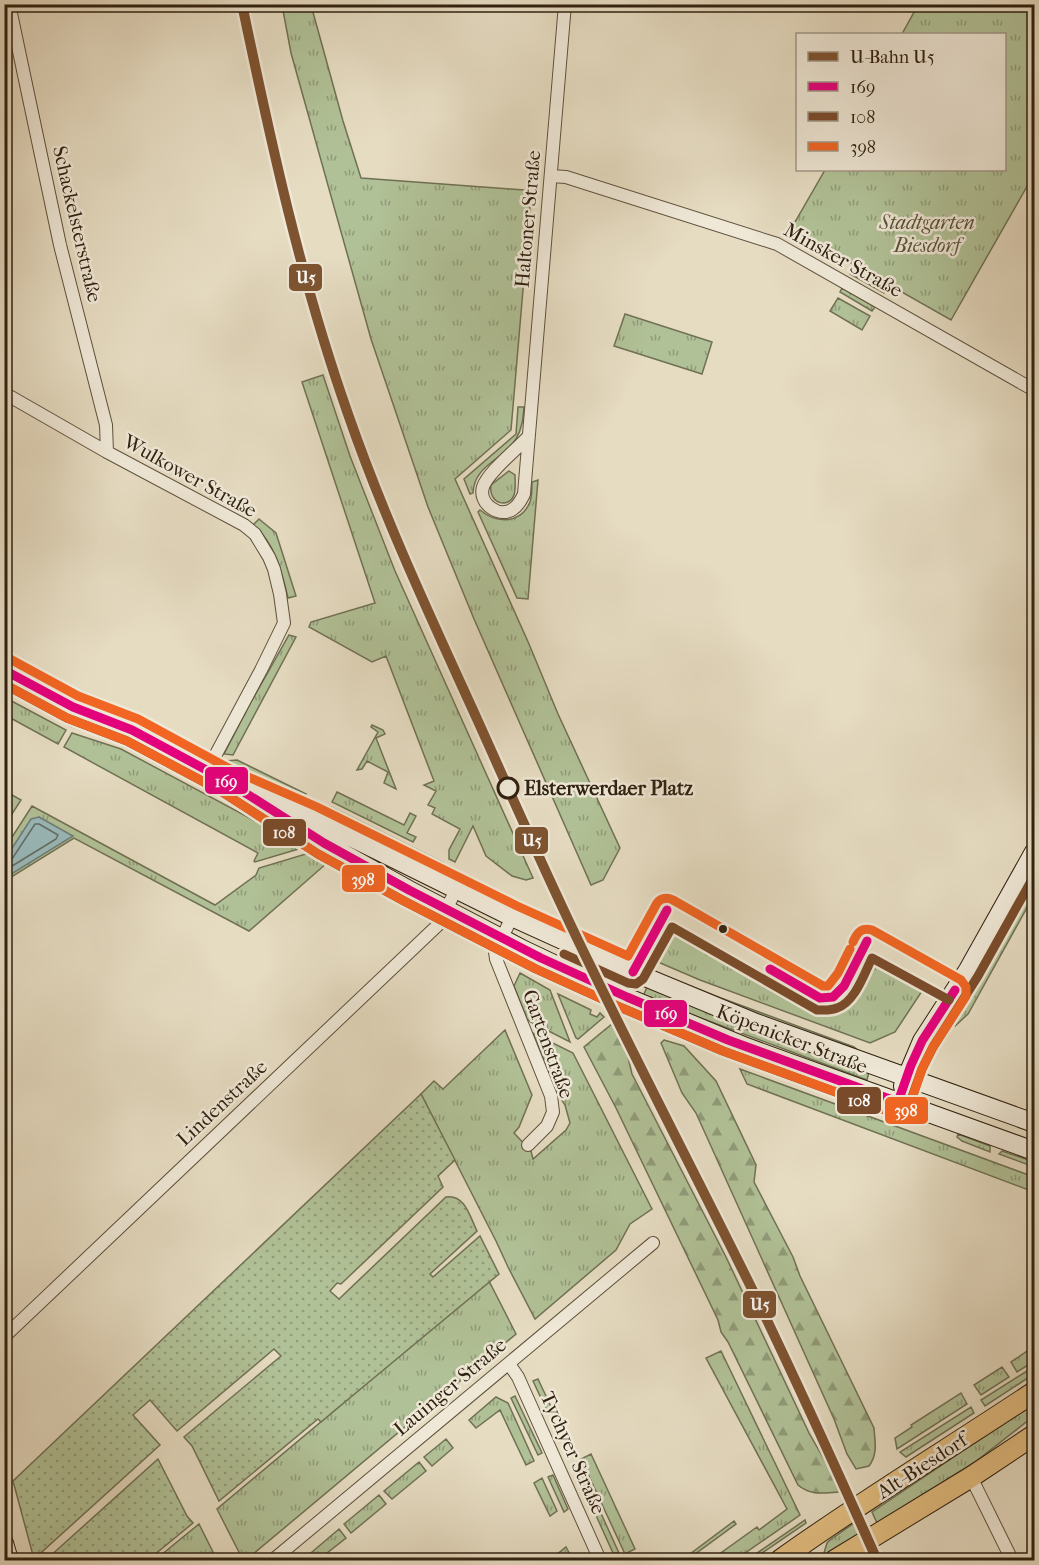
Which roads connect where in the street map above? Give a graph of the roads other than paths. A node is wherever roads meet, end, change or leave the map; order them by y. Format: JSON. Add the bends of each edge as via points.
{"nodes":[{"id":1,"x":9,"y":4,"type":"edge"},
{"id":2,"x":565,"y":4,"type":"edge"},
{"id":3,"x":551,"y":176,"type":"junction"},
{"id":4,"x":1035,"y":390,"type":"edge"},
{"id":5,"x":4,"y":393,"type":"edge"},
{"id":6,"x":528,"y":437,"type":"junction"},
{"id":7,"x":107,"y":452,"type":"junction"},
{"id":8,"x":4,"y":670,"type":"edge"},
{"id":9,"x":207,"y":771,"type":"junction"},
{"id":10,"x":225,"y":780,"type":"junction"},
{"id":11,"x":1035,"y":852,"type":"edge"},
{"id":12,"x":456,"y":890,"type":"junction"},
{"id":13,"x":446,"y":909,"type":"junction"},
{"id":14,"x":512,"y":917,"type":"junction"},
{"id":15,"x":502,"y":938,"type":"junction"},
{"id":16,"x":906,"y":1077,"type":"junction"},
{"id":17,"x":898,"y":1102,"type":"junction"},
{"id":18,"x":1035,"y":1123,"type":"edge"},
{"id":19,"x":528,"y":1145,"type":"dead end"},
{"id":20,"x":1035,"y":1151,"type":"edge"},
{"id":21,"x":653,"y":1243,"type":"dead end"},
{"id":22,"x":4,"y":1336,"type":"edge"},
{"id":23,"x":508,"y":1364,"type":"junction"},
{"id":24,"x":1035,"y":1392,"type":"edge"},
{"id":25,"x":1035,"y":1435,"type":"edge"},
{"id":26,"x":971,"y":1477,"type":"junction"},
{"id":27,"x":4,"y":1543,"type":"edge"},
{"id":28,"x":9,"y":1560,"type":"edge"},
{"id":29,"x":273,"y":1560,"type":"edge"},
{"id":30,"x":600,"y":1560,"type":"edge"},
{"id":31,"x":780,"y":1560,"type":"edge"},
{"id":32,"x":835,"y":1560,"type":"edge"},
{"id":33,"x":1012,"y":1560,"type":"edge"}],
"edges":[{"from":1,"to":7,"type":"street","name":"Schackelsterstraße","via":[[60,246],[106,425]]},
{"from":2,"to":3,"type":"street","name":"Haltoner Straße"},
{"from":3,"to":4,"type":"street","name":"Minsker Straße","via":[[566,177],[777,244]]},
{"from":3,"to":6,"type":"street","name":"Haltoner Straße"},
{"from":5,"to":7,"type":"street","name":"Wulkower Straße"},
{"from":6,"to":6,"type":"street","name":"Haltoner Straße","via":[[524,494],[511,511],[492,509],[482,495],[484,485]]},
{"from":7,"to":9,"type":"street","name":"Wulkower Straße","via":[[244,525],[264,547],[274,569],[284,623]]},
{"from":8,"to":9,"type":"main road","name":"Köpenicker Straße","via":[[73,707],[132,730]]},
{"from":9,"to":10,"type":"main road","name":"Köpenicker Straße"},
{"from":10,"to":12,"type":"main road","name":"Köpenicker Straße","via":[[332,827]]},
{"from":10,"to":13,"type":"main road","name":"Köpenicker Straße","via":[[324,843]]},
{"from":11,"to":16,"type":"main road","via":[[968,970],[922,1041]]},
{"from":12,"to":13,"type":"street","name":"Lindenstraße"},
{"from":12,"to":14,"type":"main road","name":"Köpenicker Straße"},
{"from":13,"to":15,"type":"main road","name":"Köpenicker Straße"},
{"from":13,"to":22,"type":"street","name":"Lindenstraße","via":[[438,925]]},
{"from":14,"to":15,"type":"street","name":"Gartenstraße"},
{"from":14,"to":16,"type":"main road","name":"Köpenicker Straße","via":[[756,1023]]},
{"from":15,"to":17,"type":"main road","name":"Köpenicker Straße","via":[[602,987],[728,1040]]},
{"from":15,"to":19,"type":"street","name":"Gartenstraße","via":[[496,959],[550,1096],[553,1113],[547,1126]]},
{"from":16,"to":17,"type":"main road"},
{"from":16,"to":18,"type":"main road","name":"Köpenicker Straße"},
{"from":17,"to":20,"type":"main road","name":"Köpenicker Straße"},
{"from":21,"to":23,"type":"street","name":"Lauinger Straße"},
{"from":23,"to":29,"type":"street","name":"Lauinger Straße"},
{"from":23,"to":30,"type":"street","name":"Tychyer Straße","via":[[518,1377]]},
{"from":24,"to":31,"type":"main road","name":"Alt-Biesdorf"},
{"from":25,"to":26,"type":"main road","name":"Alt-Biesdorf"},
{"from":26,"to":32,"type":"main road","name":"Alt-Biesdorf"},
{"from":26,"to":33,"type":"street"},
{"from":27,"to":28,"type":"main road"}]}
